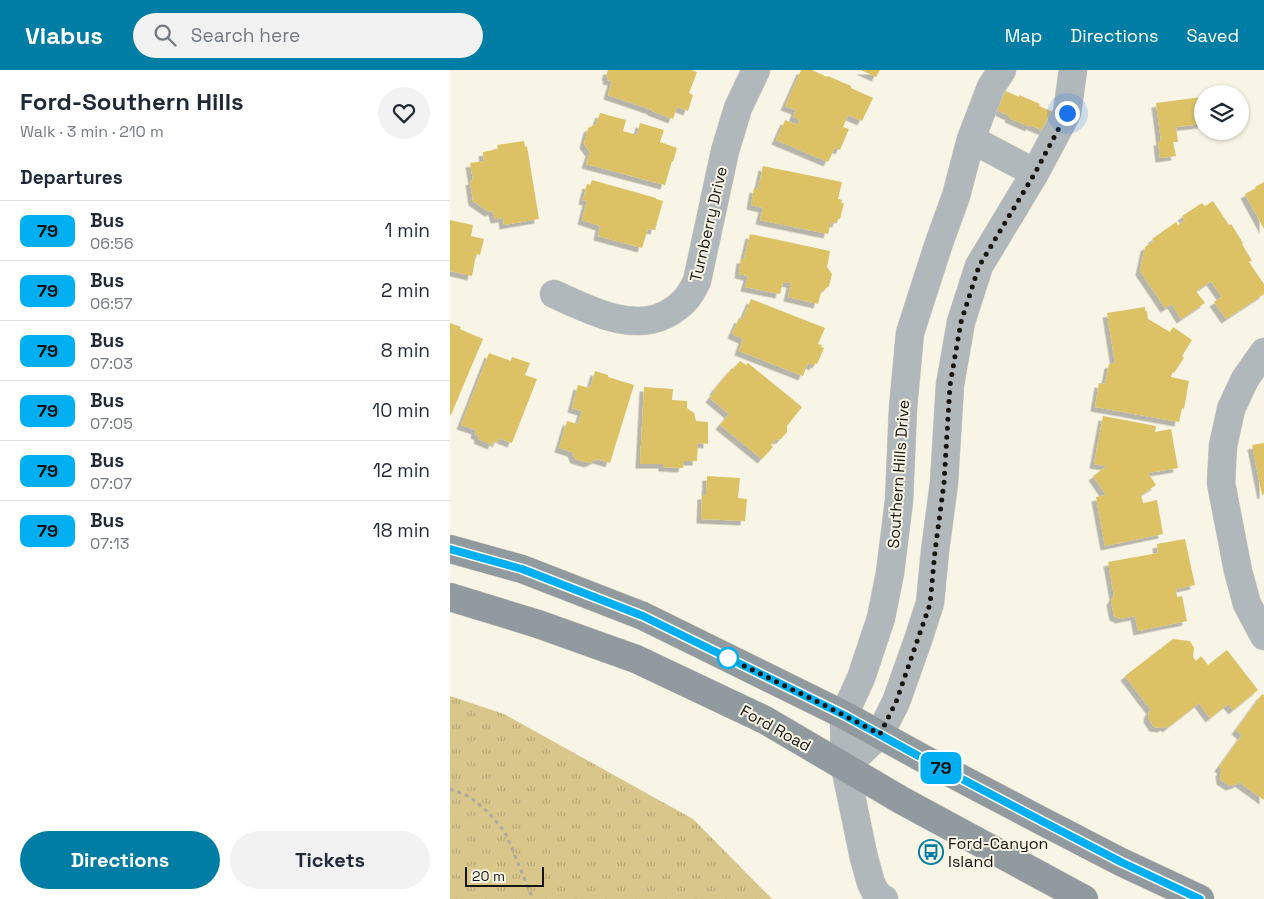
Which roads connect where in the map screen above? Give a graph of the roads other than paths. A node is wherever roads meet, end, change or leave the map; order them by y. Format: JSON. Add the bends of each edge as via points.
{"nodes":[{"id":1,"x":756,"y":70,"type":"edge"},
{"id":2,"x":1002,"y":70,"type":"edge"},
{"id":3,"x":1073,"y":70,"type":"edge"},
{"id":4,"x":971,"y":139,"type":"junction"},
{"id":5,"x":1035,"y":173,"type":"junction"},
{"id":6,"x":554,"y":294,"type":"dead end"},
{"id":7,"x":1264,"y":352,"type":"edge"},
{"id":8,"x":450,"y":549,"type":"edge"},
{"id":9,"x":450,"y":597,"type":"edge"},
{"id":10,"x":1264,"y":636,"type":"edge"},
{"id":11,"x":844,"y":715,"type":"junction"},
{"id":12,"x":880,"y":734,"type":"junction"},
{"id":13,"x":845,"y":767,"type":"junction"},
{"id":14,"x":884,"y":899,"type":"edge"},
{"id":15,"x":1084,"y":899,"type":"edge"},
{"id":16,"x":1200,"y":899,"type":"edge"}],
"edges":[{"from":1,"to":6,"type":"street","name":"Turnberry Drive","via":[[738,108],[725,151],[697,281],[686,299],[673,311],[656,319],[635,322],[598,313]]},
{"from":2,"to":4,"type":"street","name":"Southern Hills Drive","via":[[991,87]]},
{"from":3,"to":5,"type":"street","via":[[1067,113]]},
{"from":4,"to":5,"type":"street"},
{"from":4,"to":11,"type":"street","name":"Southern Hills Drive","via":[[956,196],[910,334],[899,501],[890,573],[881,618],[861,678]]},
{"from":5,"to":12,"type":"street","via":[[979,266],[961,322],[950,385],[944,483],[930,604],[896,702]]},
{"from":7,"to":10,"type":"street","via":[[1245,379],[1231,409],[1222,446],[1221,483],[1238,572],[1247,604]]},
{"from":8,"to":11,"type":"main road","via":[[522,569],[643,616]]},
{"from":9,"to":13,"type":"main road","name":"Ford Road","via":[[636,659],[765,720]]},
{"from":11,"to":12,"type":"main road"},
{"from":11,"to":13,"type":"street","name":"Southern Hills Drive"},
{"from":12,"to":13,"type":"street"},
{"from":12,"to":16,"type":"main road","via":[[1121,862]]},
{"from":13,"to":14,"type":"street","name":"Southern Hills Drive","via":[[871,883]]},
{"from":13,"to":15,"type":"main road","name":"Ford Road"}]}
